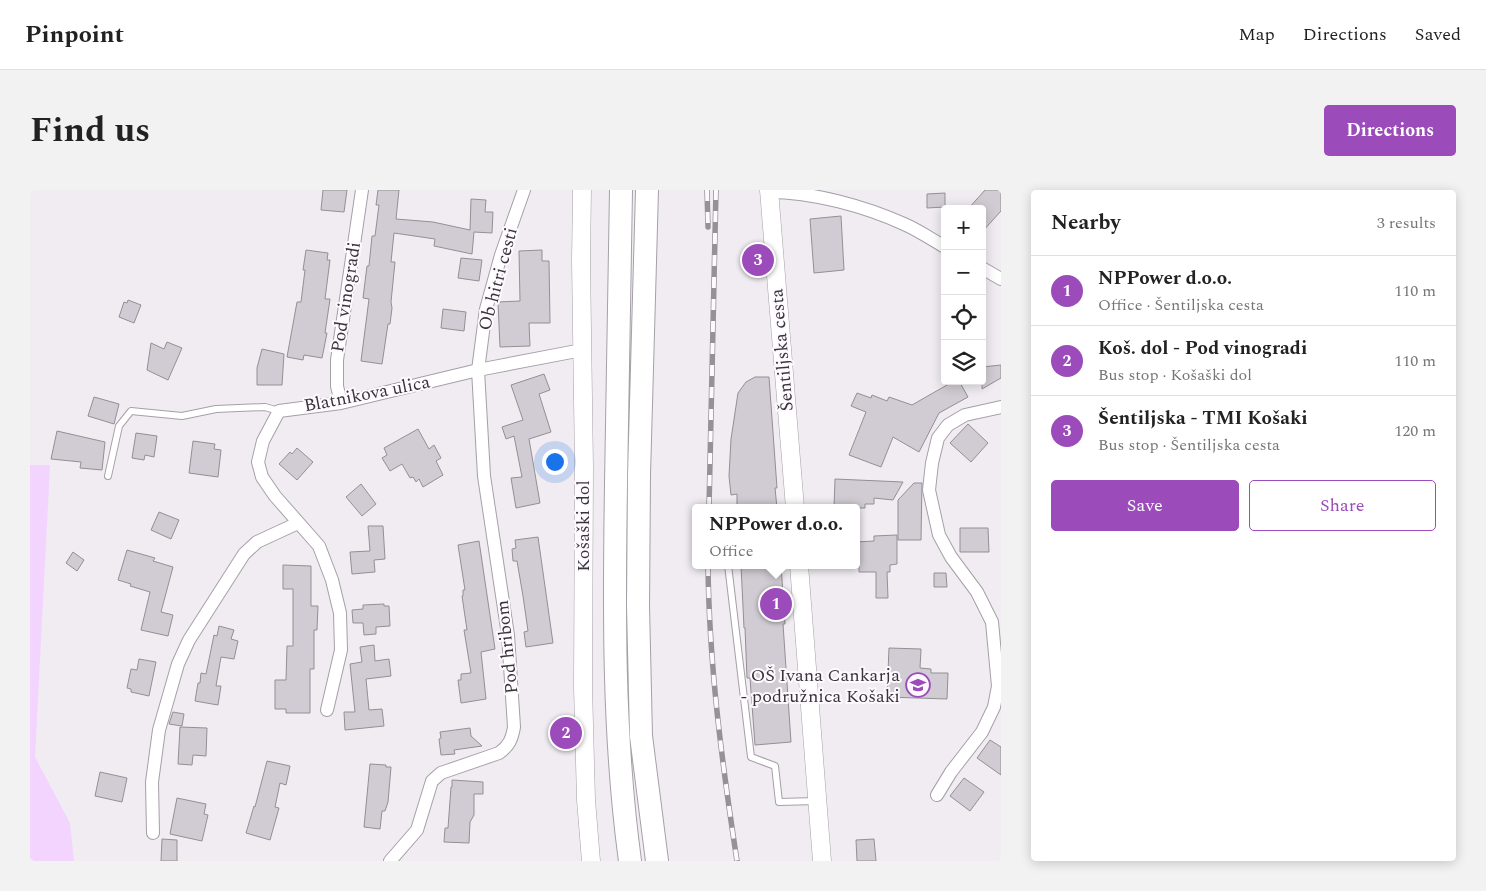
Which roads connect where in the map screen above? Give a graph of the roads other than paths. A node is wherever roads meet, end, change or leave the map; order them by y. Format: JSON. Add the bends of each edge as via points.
{"nodes":[{"id":1,"x":362,"y":190,"type":"edge"},
{"id":2,"x":524,"y":190,"type":"edge"},
{"id":3,"x":582,"y":190,"type":"edge"},
{"id":4,"x":621,"y":190,"type":"edge"},
{"id":5,"x":646,"y":190,"type":"edge"},
{"id":6,"x":769,"y":191,"type":"edge"},
{"id":7,"x":941,"y":244,"type":"edge"},
{"id":8,"x":986,"y":270,"type":"edge"},
{"id":9,"x":1001,"y":279,"type":"edge"},
{"id":10,"x":582,"y":350,"type":"junction"},
{"id":11,"x":478,"y":370,"type":"junction"},
{"id":12,"x":342,"y":404,"type":"junction"},
{"id":13,"x":1001,"y":407,"type":"edge"},
{"id":14,"x":279,"y":411,"type":"junction"},
{"id":15,"x":108,"y":476,"type":"dead end"},
{"id":16,"x":795,"y":504,"type":"edge"},
{"id":17,"x":298,"y":523,"type":"junction"},
{"id":18,"x":728,"y":569,"type":"edge"},
{"id":19,"x":799,"y":569,"type":"edge"},
{"id":20,"x":327,"y":710,"type":"dead end"},
{"id":21,"x":937,"y":795,"type":"dead end"},
{"id":22,"x":817,"y":801,"type":"junction"},
{"id":23,"x":153,"y":833,"type":"dead end"},
{"id":24,"x":390,"y":861,"type":"edge"},
{"id":25,"x":591,"y":861,"type":"edge"},
{"id":26,"x":630,"y":861,"type":"edge"},
{"id":27,"x":656,"y":861,"type":"edge"},
{"id":28,"x":822,"y":861,"type":"edge"}],
"edges":[{"from":1,"to":12,"type":"street","name":"Pod vinogradi","via":[[337,360],[337,386]]},
{"from":2,"to":11,"type":"street","name":"Ob hitri cesti","via":[[486,309]]},
{"from":3,"to":10,"type":"street","name":"Košaški dol"},
{"from":4,"to":26,"type":"highway","via":[[614,606],[618,735]]},
{"from":5,"to":27,"type":"highway","via":[[638,606],[641,736]]},
{"from":6,"to":7,"type":"street","name":"Šentiljska cesta","via":[[788,192],[876,212]]},
{"from":6,"to":16,"type":"street","name":"Šentiljska cesta"},
{"from":8,"to":9,"type":"street"},
{"from":10,"to":11,"type":"street","name":"Blatnikova ulica"},
{"from":10,"to":25,"type":"street","name":"Košaški dol","via":[[583,696]]},
{"from":11,"to":12,"type":"street","name":"Blatnikova ulica"},
{"from":11,"to":24,"type":"street","name":"Pod hribom","via":[[484,476],[508,635],[514,727],[507,747],[500,753],[441,773],[432,781],[417,830]]},
{"from":12,"to":14,"type":"street","name":"Blatnikova ulica"},
{"from":13,"to":21,"type":"street","via":[[965,415],[948,425],[938,438],[932,463],[929,490],[939,535],[977,592],[992,622],[998,686],[994,707],[982,732]]},
{"from":14,"to":15,"type":"lane","name":"Blatnikova ulica","via":[[265,407],[216,409],[182,416],[131,411],[119,426]]},
{"from":14,"to":17,"type":"street","via":[[263,441],[258,462],[262,477]]},
{"from":17,"to":20,"type":"street","via":[[319,546],[340,614],[341,650]]},
{"from":17,"to":23,"type":"street","via":[[257,542],[244,554],[189,640],[178,664],[158,730],[152,782]]},
{"from":18,"to":22,"type":"lane","via":[[751,757],[776,766],[779,802]]},
{"from":19,"to":22,"type":"street"},
{"from":22,"to":28,"type":"street"}]}
